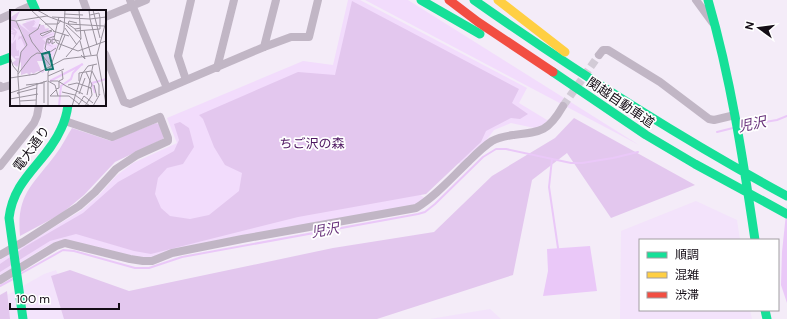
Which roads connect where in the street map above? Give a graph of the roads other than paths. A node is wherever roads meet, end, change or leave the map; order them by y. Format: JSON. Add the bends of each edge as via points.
{"nodes":[{"id":1,"x":82,"y":0,"type":"edge"},
{"id":2,"x":146,"y":0,"type":"edge"},
{"id":3,"x":192,"y":0,"type":"edge"},
{"id":4,"x":234,"y":0,"type":"edge"},
{"id":5,"x":276,"y":0,"type":"edge"},
{"id":6,"x":318,"y":0,"type":"edge"},
{"id":7,"x":421,"y":0,"type":"edge"},
{"id":8,"x":448,"y":0,"type":"edge"},
{"id":9,"x":474,"y":0,"type":"edge"},
{"id":10,"x":498,"y":0,"type":"edge"},
{"id":11,"x":696,"y":0,"type":"edge"},
{"id":12,"x":708,"y":0,"type":"edge"},
{"id":13,"x":131,"y":3,"type":"edge"},
{"id":14,"x":34,"y":5,"type":"edge"},
{"id":15,"x":22,"y":10,"type":"edge"},
{"id":16,"x":87,"y":10,"type":"edge"},
{"id":17,"x":10,"y":14,"type":"edge"},
{"id":18,"x":106,"y":16,"type":"edge"},
{"id":19,"x":0,"y":19,"type":"edge"},
{"id":20,"x":718,"y":31,"type":"junction"},
{"id":21,"x":264,"y":47,"type":"junction"},
{"id":22,"x":599,"y":55,"type":"dead end"},
{"id":23,"x":10,"y":57,"type":"edge"},
{"id":24,"x":106,"y":57,"type":"edge"},
{"id":25,"x":0,"y":61,"type":"edge"},
{"id":26,"x":217,"y":68,"type":"junction"},
{"id":27,"x":186,"y":80,"type":"junction"},
{"id":28,"x":10,"y":84,"type":"edge"},
{"id":29,"x":0,"y":88,"type":"edge"},
{"id":30,"x":167,"y":88,"type":"junction"},
{"id":31,"x":39,"y":106,"type":"edge"},
{"id":32,"x":68,"y":106,"type":"edge"},
{"id":33,"x":563,"y":106,"type":"tunnel mouth"},
{"id":34,"x":736,"y":118,"type":"junction"},
{"id":35,"x":65,"y":121,"type":"junction"},
{"id":36,"x":646,"y":135,"type":"junction"},
{"id":37,"x":718,"y":158,"type":"junction"},
{"id":38,"x":0,"y":164,"type":"edge"},
{"id":39,"x":787,"y":196,"type":"edge"},
{"id":40,"x":787,"y":214,"type":"edge"},
{"id":41,"x":755,"y":239,"type":"edge"},
{"id":42,"x":0,"y":255,"type":"edge"},
{"id":43,"x":0,"y":280,"type":"edge"},
{"id":44,"x":23,"y":319,"type":"edge"}],
"edges":[{"from":1,"to":16,"type":"street"},
{"from":2,"to":13,"type":"street"},
{"from":3,"to":27,"type":"street","via":[[178,56]]},
{"from":4,"to":26,"type":"street"},
{"from":5,"to":21,"type":"street"},
{"from":6,"to":21,"type":"street","via":[[309,37],[291,37]]},
{"from":7,"to":36,"type":"main road"},
{"from":8,"to":36,"type":"main road","name":"関越自動車道"},
{"from":9,"to":37,"type":"main road","name":"関越自動車道","via":[[545,50]]},
{"from":10,"to":37,"type":"main road","via":[[574,58],[674,122]]},
{"from":11,"to":20,"type":"street"},
{"from":12,"to":20,"type":"main road"},
{"from":13,"to":18,"type":"street"},
{"from":13,"to":30,"type":"street"},
{"from":14,"to":15,"type":"street"},
{"from":17,"to":19,"type":"street"},
{"from":20,"to":34,"type":"main road"},
{"from":21,"to":26,"type":"street"},
{"from":22,"to":34,"type":"street","via":[[603,50],[608,50],[660,82],[709,119]]},
{"from":23,"to":25,"type":"main road"},
{"from":24,"to":30,"type":"street","via":[[124,102],[130,104]]},
{"from":26,"to":27,"type":"street"},
{"from":27,"to":30,"type":"street"},
{"from":28,"to":29,"type":"street"},
{"from":31,"to":38,"type":"street","via":[[34,123]]},
{"from":32,"to":35,"type":"main road","name":"電大通り"},
{"from":33,"to":43,"type":"street","via":[[546,128],[537,133],[504,136],[492,141],[427,202],[416,208],[242,239],[172,253],[143,262],[65,243]]},
{"from":34,"to":41,"type":"main road"},
{"from":35,"to":42,"type":"street","via":[[112,137],[160,117],[168,141],[116,169],[80,206]]},
{"from":35,"to":44,"type":"main road","name":"電大通り","via":[[51,145],[25,178],[11,207],[11,229]]},
{"from":36,"to":40,"type":"main road","name":"関越自動車道"},
{"from":37,"to":39,"type":"main road","name":"関越自動車道"}]}
